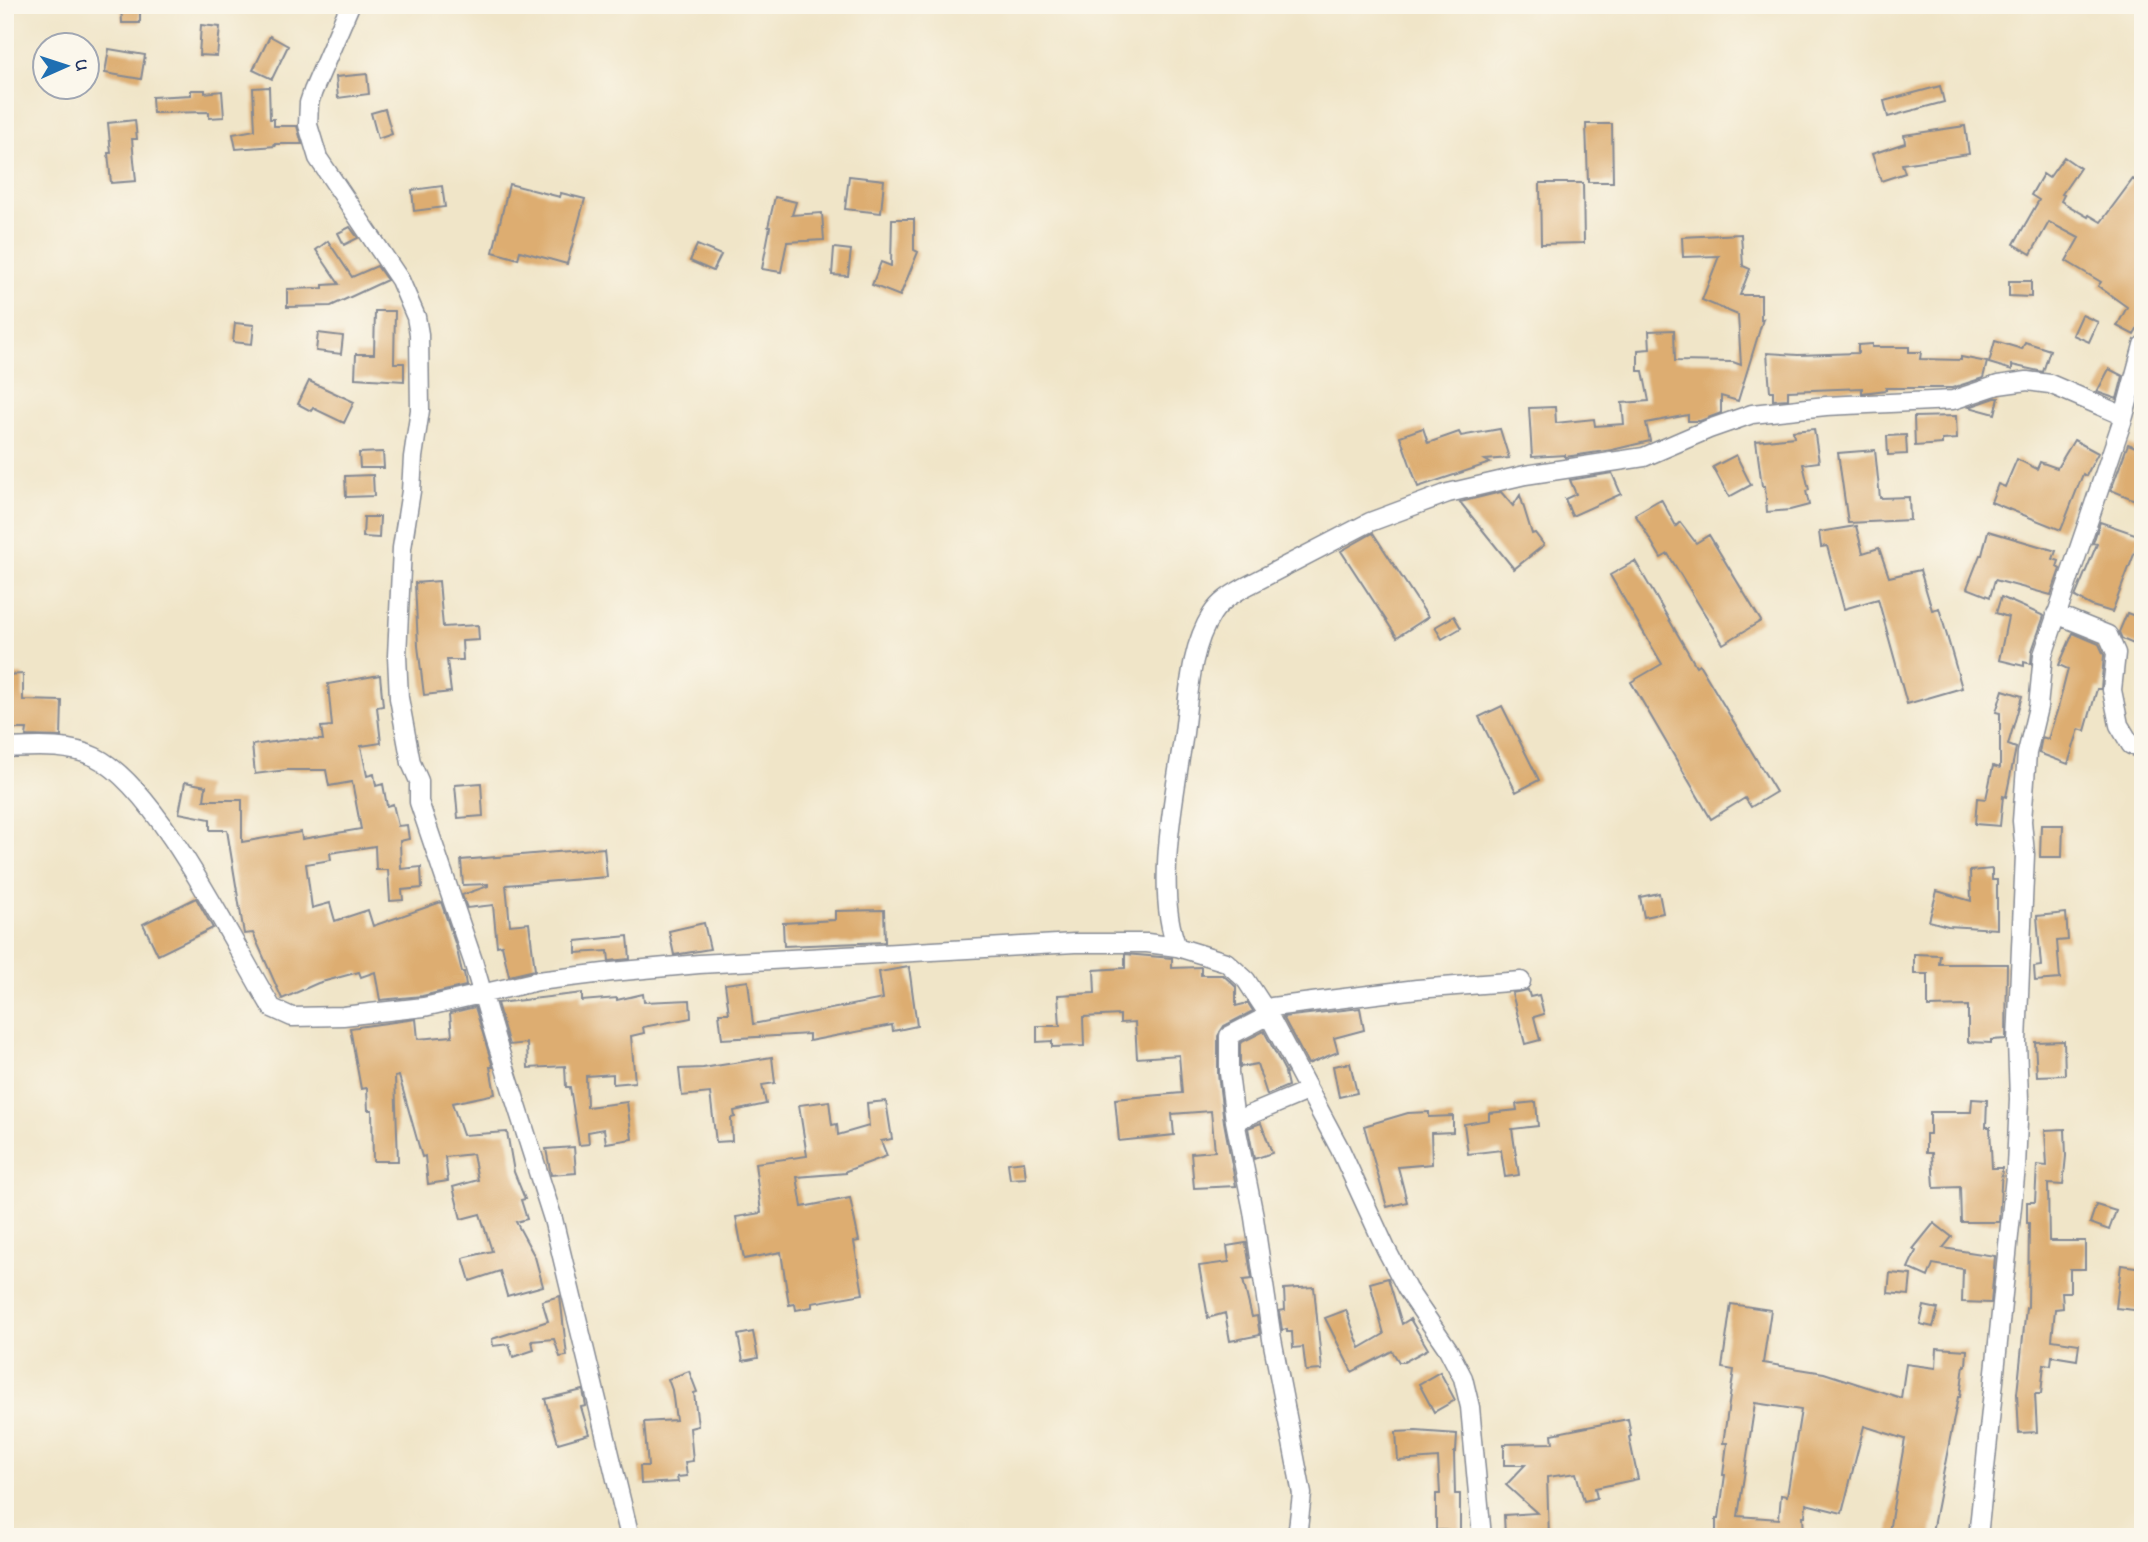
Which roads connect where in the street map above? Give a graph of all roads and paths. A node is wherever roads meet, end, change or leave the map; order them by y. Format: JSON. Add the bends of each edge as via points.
{"nodes":[{"id":1,"x":350,"y":5,"type":"edge"},
{"id":2,"x":2143,"y":345,"type":"edge"},
{"id":3,"x":2132,"y":406,"type":"edge"},
{"id":4,"x":2056,"y":614,"type":"junction"},
{"id":5,"x":5,"y":748,"type":"edge"},
{"id":6,"x":2143,"y":750,"type":"edge"},
{"id":7,"x":2143,"y":808,"type":"edge"},
{"id":8,"x":2140,"y":828,"type":"dead end"},
{"id":9,"x":1177,"y":947,"type":"junction"},
{"id":10,"x":1521,"y":981,"type":"dead end"},
{"id":11,"x":484,"y":993,"type":"junction"},
{"id":12,"x":1267,"y":1012,"type":"junction"},
{"id":13,"x":1307,"y":1091,"type":"junction"},
{"id":14,"x":1235,"y":1121,"type":"junction"},
{"id":15,"x":629,"y":1537,"type":"edge"},
{"id":16,"x":1297,"y":1537,"type":"edge"},
{"id":17,"x":1482,"y":1537,"type":"edge"},
{"id":18,"x":1978,"y":1537,"type":"edge"}],
"edges":[{"from":1,"to":11,"type":"street","via":[[313,90],[308,125],[318,158],[400,280],[416,317],[420,410],[400,576],[399,698],[419,781],[419,802]]},
{"from":2,"to":3,"type":"street"},
{"from":3,"to":4,"type":"street"},
{"from":3,"to":9,"type":"street","via":[[2027,381],[1953,400],[1826,405],[1752,414],[1644,457],[1525,475],[1448,493],[1370,522],[1245,587],[1216,608],[1197,648],[1169,835],[1168,912]]},
{"from":4,"to":6,"type":"street","via":[[2108,635],[2116,653],[2112,690],[2119,725],[2131,745]]},
{"from":4,"to":18,"type":"street","via":[[2043,655],[2027,752],[2016,1167]]},
{"from":5,"to":11,"type":"street","via":[[84,753],[134,788],[182,855],[278,1013],[298,1017],[394,1012]]},
{"from":7,"to":8,"type":"lane"},
{"from":9,"to":11,"type":"street","via":[[1075,943],[699,964],[538,981]]},
{"from":9,"to":12,"type":"street","via":[[1226,962],[1246,980]]},
{"from":10,"to":12,"type":"street","via":[[1355,996],[1274,1006]]},
{"from":11,"to":15,"type":"street","via":[[553,1219]]},
{"from":12,"to":13,"type":"street"},
{"from":12,"to":14,"type":"street","via":[[1229,1036]]},
{"from":13,"to":14,"type":"street"},
{"from":13,"to":17,"type":"street","via":[[1407,1289],[1463,1378],[1470,1406]]},
{"from":14,"to":16,"type":"street","via":[[1302,1494]]}]}
